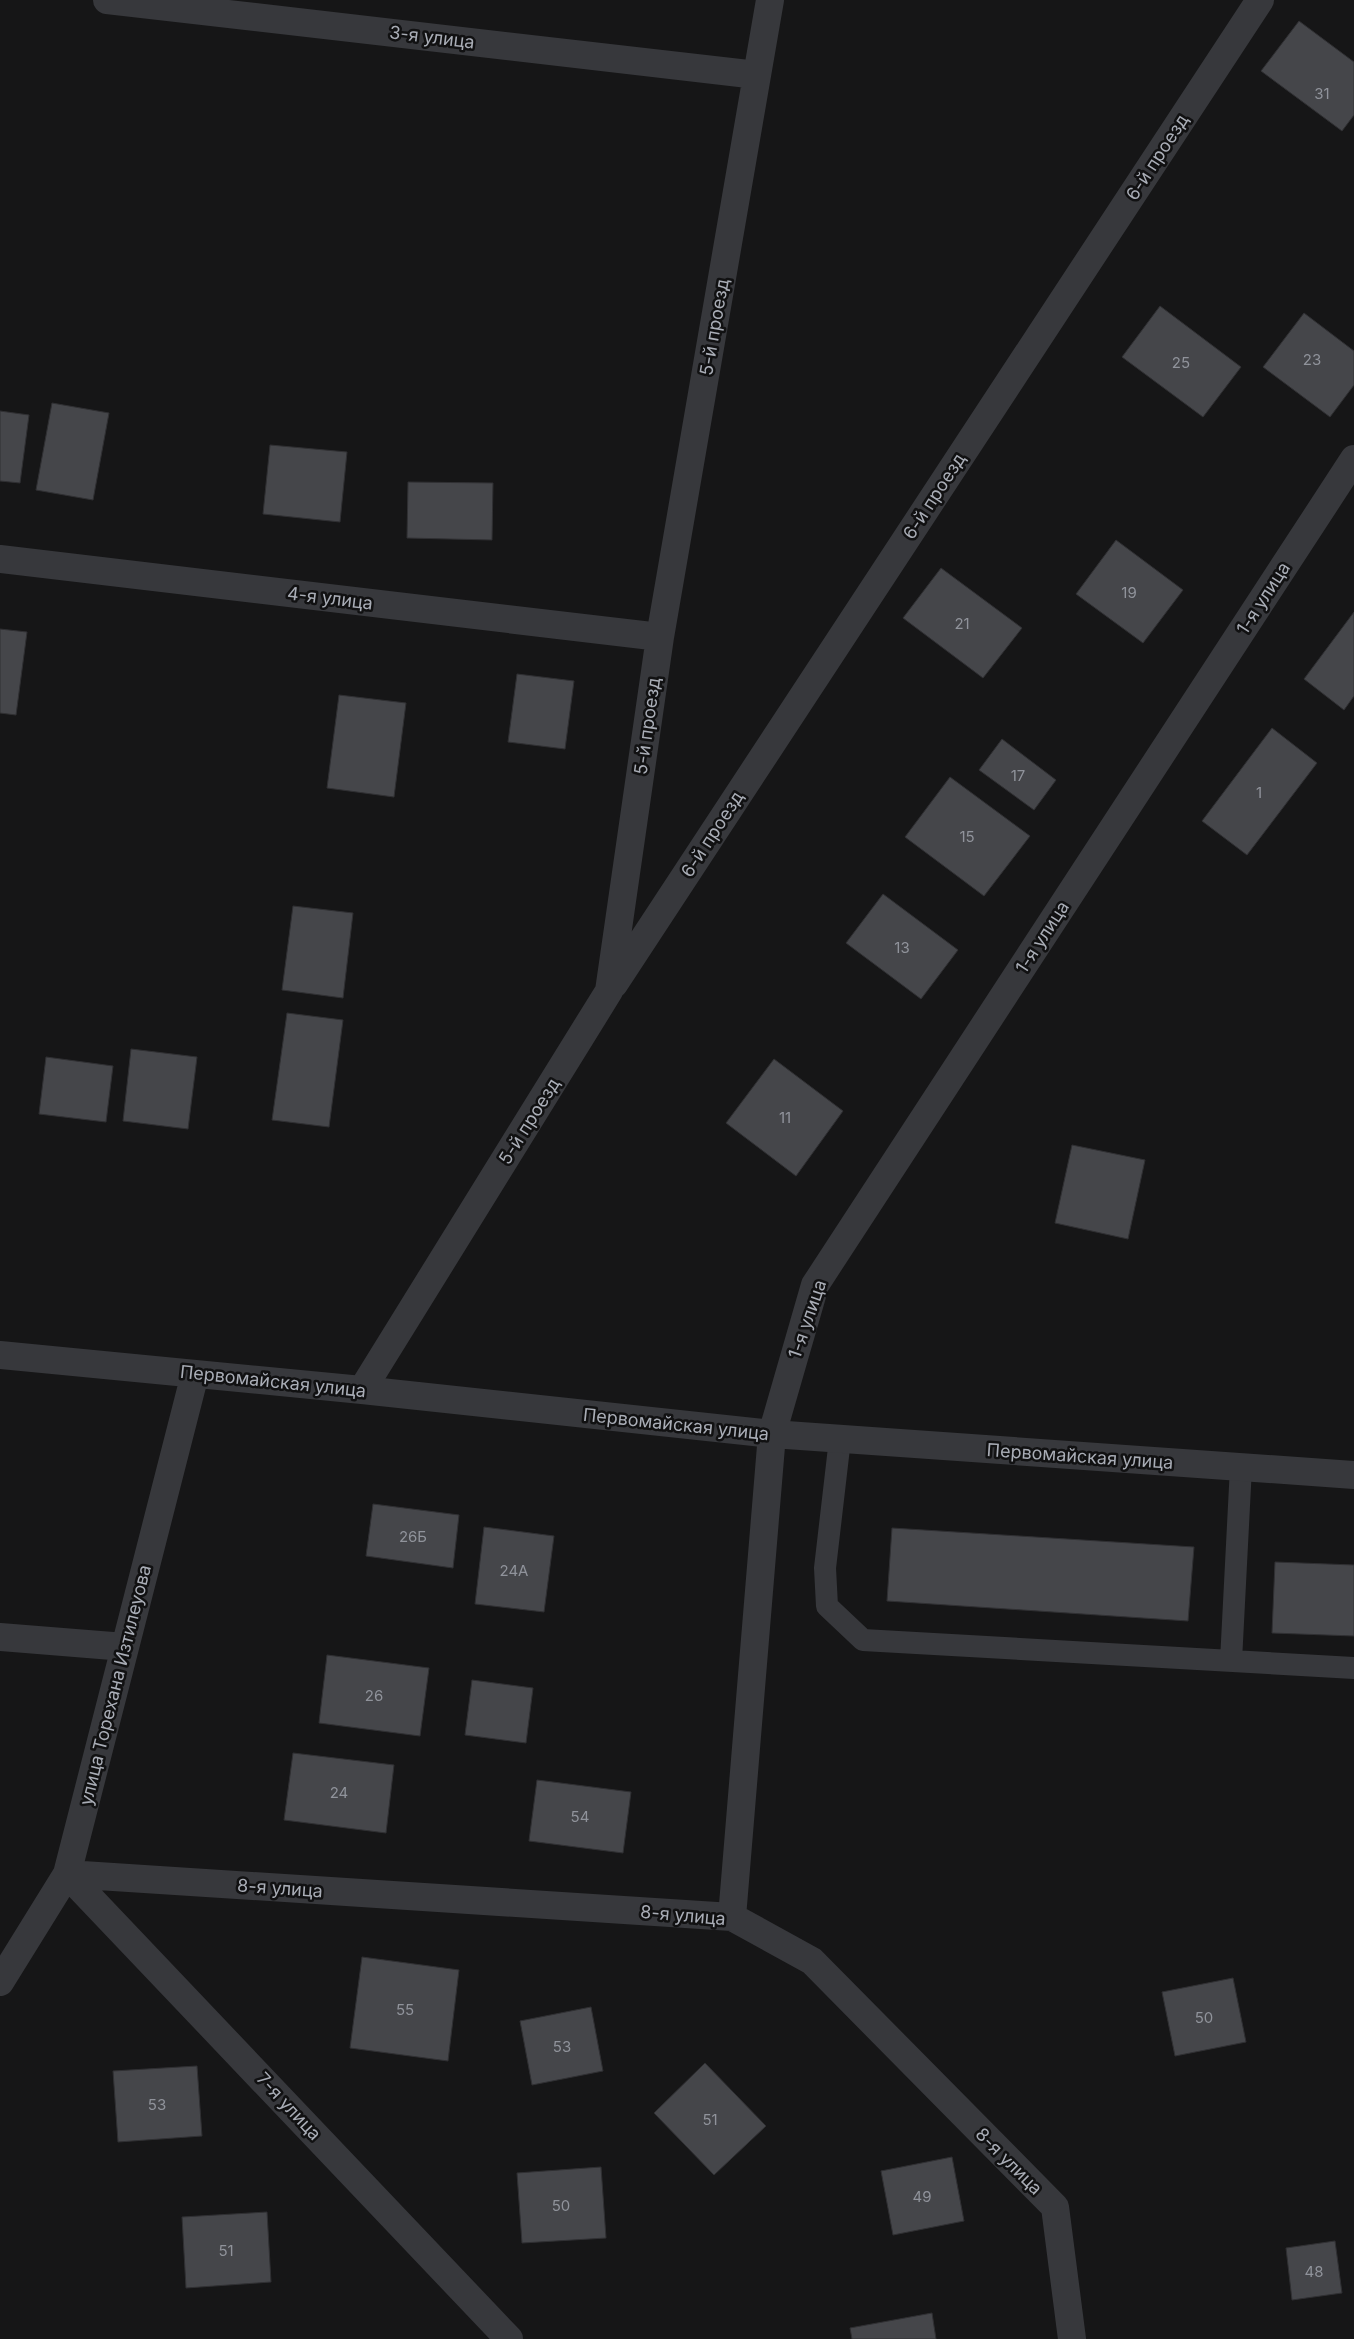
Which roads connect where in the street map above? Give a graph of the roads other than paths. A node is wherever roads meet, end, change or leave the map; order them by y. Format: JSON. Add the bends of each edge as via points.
{"nodes":[{"id":1,"x":107,"y":0,"type":"edge"},
{"id":2,"x":770,"y":0,"type":"edge"},
{"id":3,"x":1260,"y":0,"type":"edge"},
{"id":4,"x":757,"y":75,"type":"junction"},
{"id":5,"x":1354,"y":459,"type":"edge"},
{"id":6,"x":0,"y":559,"type":"edge"},
{"id":7,"x":660,"y":637,"type":"junction"},
{"id":8,"x":609,"y":991,"type":"junction"},
{"id":9,"x":0,"y":1355,"type":"edge"},
{"id":10,"x":196,"y":1374,"type":"junction"},
{"id":11,"x":362,"y":1390,"type":"junction"},
{"id":12,"x":772,"y":1434,"type":"junction"},
{"id":13,"x":840,"y":1439,"type":"junction"},
{"id":14,"x":1241,"y":1467,"type":"junction"},
{"id":15,"x":1354,"y":1474,"type":"edge"},
{"id":16,"x":0,"y":1637,"type":"edge"},
{"id":17,"x":125,"y":1647,"type":"junction"},
{"id":18,"x":1231,"y":1661,"type":"junction"},
{"id":19,"x":1354,"y":1668,"type":"edge"},
{"id":20,"x":67,"y":1874,"type":"junction"},
{"id":21,"x":732,"y":1917,"type":"junction"},
{"id":22,"x":0,"y":1982,"type":"edge"},
{"id":23,"x":509,"y":2339,"type":"edge"},
{"id":24,"x":1072,"y":2339,"type":"edge"}],
"edges":[{"from":1,"to":4,"type":"street","name":"3-я улица"},
{"from":2,"to":4,"type":"street","name":"5-й проезд"},
{"from":3,"to":8,"type":"street","name":"6-й проезд"},
{"from":4,"to":7,"type":"street","name":"5-й проезд"},
{"from":5,"to":12,"type":"street","name":"1-я улица","via":[[815,1285]]},
{"from":6,"to":7,"type":"street","name":"4-я улица"},
{"from":7,"to":8,"type":"street","name":"5-й проезд"},
{"from":8,"to":11,"type":"street","name":"5-й проезд"},
{"from":9,"to":10,"type":"street","name":"Первомайская улица"},
{"from":10,"to":11,"type":"street","name":"Первомайская улица"},
{"from":10,"to":17,"type":"street","name":"улица Торехана Изтилеуова"},
{"from":11,"to":12,"type":"street","name":"Первомайская улица"},
{"from":12,"to":13,"type":"street","name":"Первомайская улица"},
{"from":12,"to":21,"type":"street","name":"1-я улица"},
{"from":13,"to":14,"type":"street","name":"Первомайская улица"},
{"from":13,"to":18,"type":"lane","via":[[825,1568],[827,1606],[863,1640]]},
{"from":14,"to":15,"type":"street","name":"Первомайская улица"},
{"from":14,"to":18,"type":"lane"},
{"from":16,"to":17,"type":"street"},
{"from":17,"to":20,"type":"street","name":"улица Торехана Изтилеуова"},
{"from":18,"to":19,"type":"lane"},
{"from":20,"to":21,"type":"street","name":"8-я улица"},
{"from":20,"to":22,"type":"street","name":"улица Торехана Изтилеуова"},
{"from":20,"to":23,"type":"street","name":"7-я улица"},
{"from":21,"to":24,"type":"street","name":"8-я улица","via":[[812,1961],[1055,2207]]}]}
